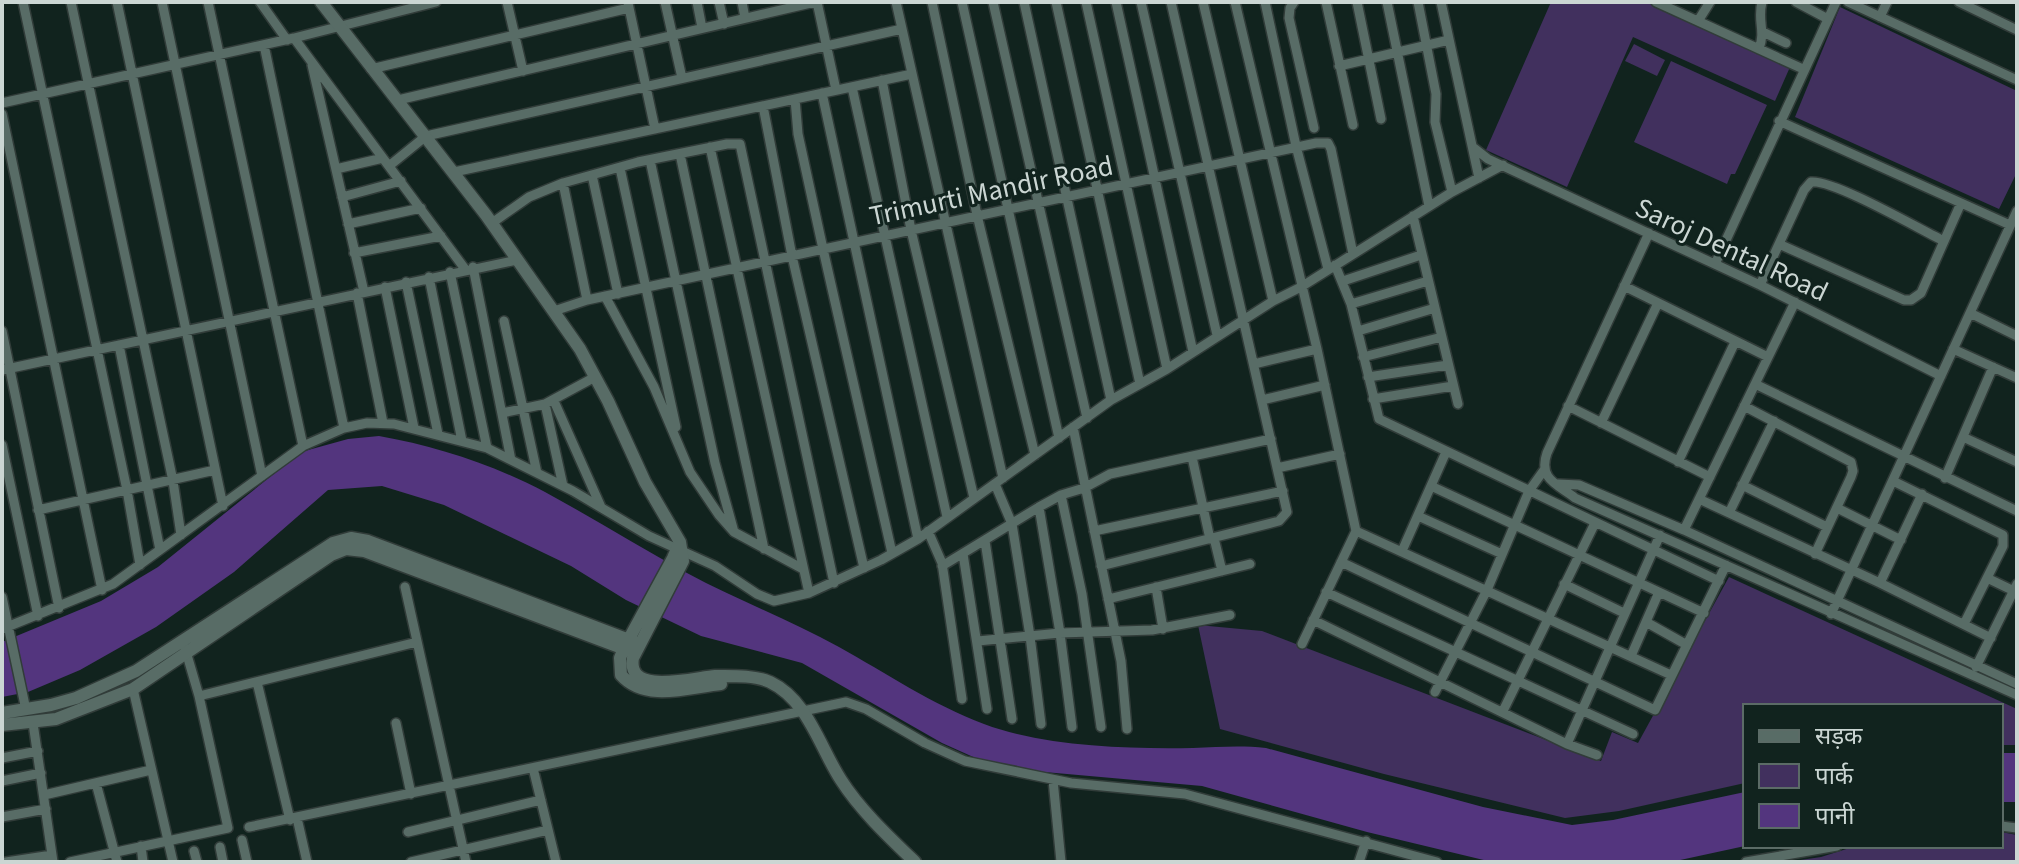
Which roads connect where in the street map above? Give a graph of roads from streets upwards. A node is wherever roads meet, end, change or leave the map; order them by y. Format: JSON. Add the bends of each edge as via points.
{"nodes":[{"id":1,"x":23,"y":2,"type":"edge"},
{"id":2,"x":71,"y":2,"type":"edge"},
{"id":3,"x":117,"y":2,"type":"edge"},
{"id":4,"x":162,"y":2,"type":"edge"},
{"id":5,"x":208,"y":2,"type":"edge"},
{"id":6,"x":260,"y":2,"type":"edge"},
{"id":7,"x":321,"y":2,"type":"edge"},
{"id":8,"x":436,"y":2,"type":"edge"},
{"id":9,"x":507,"y":2,"type":"edge"},
{"id":10,"x":665,"y":2,"type":"edge"},
{"id":11,"x":697,"y":2,"type":"edge"},
{"id":12,"x":719,"y":2,"type":"edge"},
{"id":13,"x":742,"y":2,"type":"edge"},
{"id":14,"x":816,"y":2,"type":"edge"},
{"id":15,"x":896,"y":2,"type":"edge"},
{"id":16,"x":932,"y":2,"type":"edge"},
{"id":17,"x":962,"y":2,"type":"edge"},
{"id":18,"x":993,"y":2,"type":"edge"},
{"id":19,"x":1024,"y":2,"type":"edge"},
{"id":20,"x":1056,"y":2,"type":"edge"},
{"id":21,"x":1086,"y":2,"type":"edge"},
{"id":22,"x":1116,"y":2,"type":"edge"},
{"id":23,"x":1141,"y":2,"type":"edge"},
{"id":24,"x":1171,"y":2,"type":"edge"},
{"id":25,"x":1203,"y":2,"type":"edge"},
{"id":26,"x":1235,"y":2,"type":"edge"},
{"id":27,"x":1265,"y":2,"type":"edge"},
{"id":28,"x":1294,"y":2,"type":"edge"},
{"id":29,"x":1326,"y":2,"type":"edge"},
{"id":30,"x":1357,"y":2,"type":"edge"},
{"id":31,"x":1387,"y":2,"type":"edge"},
{"id":32,"x":1418,"y":2,"type":"edge"},
{"id":33,"x":1441,"y":2,"type":"edge"},
{"id":34,"x":1656,"y":2,"type":"edge"},
{"id":35,"x":1710,"y":2,"type":"edge"},
{"id":36,"x":1762,"y":2,"type":"edge"},
{"id":37,"x":1796,"y":2,"type":"edge"},
{"id":38,"x":1836,"y":2,"type":"edge"},
{"id":39,"x":1848,"y":2,"type":"edge"},
{"id":40,"x":1887,"y":2,"type":"edge"},
{"id":41,"x":1959,"y":2,"type":"edge"},
{"id":42,"x":628,"y":5,"type":"edge"},
{"id":43,"x":785,"y":6,"type":"edge"},
{"id":44,"x":1880,"y":17,"type":"junction"},
{"id":45,"x":745,"y":18,"type":"junction"},
{"id":46,"x":1828,"y":19,"type":"junction"},
{"id":47,"x":1698,"y":21,"type":"junction"},
{"id":48,"x":724,"y":24,"type":"junction"},
{"id":49,"x":339,"y":27,"type":"junction"},
{"id":50,"x":702,"y":28,"type":"junction"},
{"id":51,"x":902,"y":29,"type":"junction"},
{"id":52,"x":2017,"y":30,"type":"edge"},
{"id":53,"x":514,"y":33,"type":"junction"},
{"id":54,"x":1765,"y":33,"type":"junction"},
{"id":55,"x":672,"y":36,"type":"junction"},
{"id":56,"x":291,"y":39,"type":"junction"},
{"id":57,"x":1449,"y":40,"type":"junction"},
{"id":58,"x":1786,"y":43,"type":"dead end"},
{"id":59,"x":637,"y":44,"type":"junction"},
{"id":60,"x":264,"y":45,"type":"junction"},
{"id":61,"x":1427,"y":45,"type":"junction"},
{"id":62,"x":827,"y":46,"type":"junction"},
{"id":63,"x":1759,"y":49,"type":"junction"},
{"id":64,"x":1398,"y":52,"type":"junction"},
{"id":65,"x":219,"y":55,"type":"junction"},
{"id":66,"x":1368,"y":59,"type":"junction"},
{"id":67,"x":311,"y":61,"type":"junction"},
{"id":68,"x":175,"y":65,"type":"junction"},
{"id":69,"x":1339,"y":66,"type":"junction"},
{"id":70,"x":371,"y":69,"type":"junction"},
{"id":71,"x":1803,"y":69,"type":"junction"},
{"id":72,"x":523,"y":71,"type":"junction"},
{"id":73,"x":132,"y":74,"type":"junction"},
{"id":74,"x":912,"y":74,"type":"junction"},
{"id":75,"x":682,"y":78,"type":"junction"},
{"id":76,"x":882,"y":80,"type":"junction"},
{"id":77,"x":2017,"y":80,"type":"edge"},
{"id":78,"x":87,"y":84,"type":"junction"},
{"id":79,"x":646,"y":86,"type":"junction"},
{"id":80,"x":852,"y":87,"type":"junction"},
{"id":81,"x":836,"y":90,"type":"junction"},
{"id":82,"x":822,"y":93,"type":"junction"},
{"id":83,"x":41,"y":94,"type":"junction"},
{"id":84,"x":795,"y":99,"type":"junction"},
{"id":85,"x":398,"y":100,"type":"junction"},
{"id":86,"x":2,"y":103,"type":"edge"},
{"id":87,"x":763,"y":106,"type":"junction"},
{"id":88,"x":2,"y":114,"type":"edge"},
{"id":89,"x":1381,"y":119,"type":"dead end"},
{"id":90,"x":1779,"y":121,"type":"junction"},
{"id":91,"x":1353,"y":125,"type":"dead end"},
{"id":92,"x":1314,"y":128,"type":"dead end"},
{"id":93,"x":655,"y":129,"type":"junction"},
{"id":94,"x":426,"y":136,"type":"junction"},
{"id":95,"x":1296,"y":146,"type":"junction"},
{"id":96,"x":710,"y":147,"type":"junction"},
{"id":97,"x":1474,"y":148,"type":"junction"},
{"id":98,"x":1269,"y":152,"type":"junction"},
{"id":99,"x":680,"y":154,"type":"junction"},
{"id":100,"x":1239,"y":158,"type":"junction"},
{"id":101,"x":650,"y":160,"type":"junction"},
{"id":102,"x":386,"y":162,"type":"junction"},
{"id":103,"x":1208,"y":165,"type":"junction"},
{"id":104,"x":1503,"y":165,"type":"junction"},
{"id":105,"x":620,"y":168,"type":"junction"},
{"id":106,"x":336,"y":169,"type":"junction"},
{"id":107,"x":454,"y":172,"type":"junction"},
{"id":108,"x":1178,"y":172,"type":"junction"},
{"id":109,"x":592,"y":175,"type":"junction"},
{"id":110,"x":1154,"y":177,"type":"junction"},
{"id":111,"x":1479,"y":178,"type":"junction"},
{"id":112,"x":401,"y":181,"type":"junction"},
{"id":113,"x":563,"y":183,"type":"junction"},
{"id":114,"x":1126,"y":183,"type":"junction"},
{"id":115,"x":1098,"y":189,"type":"junction"},
{"id":116,"x":1452,"y":192,"type":"junction"},
{"id":117,"x":1067,"y":196,"type":"junction"},
{"id":118,"x":342,"y":197,"type":"junction"},
{"id":119,"x":1037,"y":202,"type":"junction"},
{"id":120,"x":1961,"y":203,"type":"junction"},
{"id":121,"x":1429,"y":206,"type":"junction"},
{"id":122,"x":421,"y":208,"type":"junction"},
{"id":123,"x":1007,"y":209,"type":"junction"},
{"id":124,"x":2017,"y":211,"type":"edge"},
{"id":125,"x":977,"y":215,"type":"junction"},
{"id":126,"x":1413,"y":216,"type":"junction"},
{"id":127,"x":945,"y":222,"type":"junction"},
{"id":128,"x":492,"y":223,"type":"junction"},
{"id":129,"x":348,"y":224,"type":"junction"},
{"id":130,"x":2010,"y":225,"type":"junction"},
{"id":131,"x":911,"y":230,"type":"junction"},
{"id":132,"x":1649,"y":233,"type":"junction"},
{"id":133,"x":441,"y":236,"type":"junction"},
{"id":134,"x":883,"y":236,"type":"junction"},
{"id":135,"x":1944,"y":241,"type":"junction"},
{"id":136,"x":854,"y":242,"type":"junction"},
{"id":137,"x":1779,"y":244,"type":"junction"},
{"id":138,"x":823,"y":249,"type":"junction"},
{"id":139,"x":354,"y":253,"type":"junction"},
{"id":140,"x":1353,"y":254,"type":"junction"},
{"id":141,"x":1421,"y":255,"type":"junction"},
{"id":142,"x":792,"y":256,"type":"junction"},
{"id":143,"x":517,"y":260,"type":"junction"},
{"id":144,"x":767,"y":261,"type":"junction"},
{"id":145,"x":1715,"y":264,"type":"junction"},
{"id":146,"x":1331,"y":267,"type":"junction"},
{"id":147,"x":469,"y":268,"type":"junction"},
{"id":148,"x":737,"y":268,"type":"junction"},
{"id":149,"x":450,"y":272,"type":"junction"},
{"id":150,"x":706,"y":274,"type":"junction"},
{"id":151,"x":429,"y":277,"type":"junction"},
{"id":152,"x":677,"y":281,"type":"junction"},
{"id":153,"x":1343,"y":281,"type":"junction"},
{"id":154,"x":1428,"y":281,"type":"junction"},
{"id":155,"x":406,"y":282,"type":"junction"},
{"id":156,"x":1760,"y":285,"type":"junction"},
{"id":157,"x":1624,"y":286,"type":"junction"},
{"id":158,"x":385,"y":287,"type":"junction"},
{"id":159,"x":647,"y":287,"type":"junction"},
{"id":160,"x":1301,"y":287,"type":"junction"},
{"id":161,"x":360,"y":293,"type":"junction"},
{"id":162,"x":618,"y":294,"type":"junction"},
{"id":163,"x":605,"y":296,"type":"junction"},
{"id":164,"x":587,"y":300,"type":"junction"},
{"id":165,"x":317,"y":301,"type":"junction"},
{"id":166,"x":1273,"y":301,"type":"junction"},
{"id":167,"x":1795,"y":302,"type":"junction"},
{"id":168,"x":1658,"y":303,"type":"junction"},
{"id":169,"x":1351,"y":304,"type":"junction"},
{"id":170,"x":1435,"y":308,"type":"junction"},
{"id":171,"x":273,"y":311,"type":"junction"},
{"id":172,"x":554,"y":311,"type":"junction"},
{"id":173,"x":1970,"y":313,"type":"junction"},
{"id":174,"x":1244,"y":318,"type":"junction"},
{"id":175,"x":229,"y":321,"type":"junction"},
{"id":176,"x":504,"y":321,"type":"dead end"},
{"id":177,"x":2017,"y":321,"type":"edge"},
{"id":178,"x":2,"y":331,"type":"edge"},
{"id":179,"x":186,"y":331,"type":"junction"},
{"id":180,"x":1358,"y":331,"type":"junction"},
{"id":181,"x":2014,"y":334,"type":"edge"},
{"id":182,"x":1217,"y":335,"type":"junction"},
{"id":183,"x":1442,"y":337,"type":"junction"},
{"id":184,"x":142,"y":340,"type":"junction"},
{"id":185,"x":1735,"y":342,"type":"junction"},
{"id":186,"x":119,"y":345,"type":"junction"},
{"id":187,"x":98,"y":349,"type":"junction"},
{"id":188,"x":1317,"y":349,"type":"junction"},
{"id":189,"x":1953,"y":349,"type":"junction"},
{"id":190,"x":1193,"y":352,"type":"junction"},
{"id":191,"x":1363,"y":357,"type":"junction"},
{"id":192,"x":1768,"y":357,"type":"junction"},
{"id":193,"x":54,"y":359,"type":"junction"},
{"id":194,"x":1254,"y":364,"type":"junction"},
{"id":195,"x":1448,"y":365,"type":"junction"},
{"id":196,"x":1993,"y":367,"type":"junction"},
{"id":197,"x":6,"y":369,"type":"edge"},
{"id":198,"x":1167,"y":369,"type":"junction"},
{"id":199,"x":1941,"y":376,"type":"junction"},
{"id":200,"x":595,"y":377,"type":"junction"},
{"id":201,"x":1368,"y":377,"type":"junction"},
{"id":202,"x":2017,"y":378,"type":"edge"},
{"id":203,"x":1140,"y":384,"type":"junction"},
{"id":204,"x":1755,"y":384,"type":"junction"},
{"id":205,"x":1325,"y":385,"type":"junction"},
{"id":206,"x":1453,"y":386,"type":"junction"},
{"id":207,"x":1373,"y":399,"type":"junction"},
{"id":208,"x":1111,"y":400,"type":"junction"},
{"id":209,"x":1262,"y":400,"type":"junction"},
{"id":210,"x":549,"y":402,"type":"junction"},
{"id":211,"x":1458,"y":404,"type":"dead end"},
{"id":212,"x":1568,"y":406,"type":"junction"},
{"id":213,"x":1744,"y":406,"type":"junction"},
{"id":214,"x":524,"y":409,"type":"junction"},
{"id":215,"x":502,"y":413,"type":"junction"},
{"id":216,"x":1087,"y":418,"type":"junction"},
{"id":217,"x":1774,"y":421,"type":"junction"},
{"id":218,"x":383,"y":423,"type":"junction"},
{"id":219,"x":1601,"y":423,"type":"junction"},
{"id":220,"x":1073,"y":427,"type":"junction"},
{"id":221,"x":344,"y":428,"type":"junction"},
{"id":222,"x":414,"y":428,"type":"junction"},
{"id":223,"x":438,"y":434,"type":"junction"},
{"id":224,"x":1963,"y":437,"type":"junction"},
{"id":225,"x":1059,"y":438,"type":"junction"},
{"id":226,"x":1271,"y":439,"type":"junction"},
{"id":227,"x":462,"y":441,"type":"junction"},
{"id":228,"x":2,"y":445,"type":"edge"},
{"id":229,"x":303,"y":446,"type":"junction"},
{"id":230,"x":487,"y":448,"type":"junction"},
{"id":231,"x":1446,"y":452,"type":"junction"},
{"id":232,"x":681,"y":453,"type":"junction"},
{"id":233,"x":1340,"y":454,"type":"junction"},
{"id":234,"x":1035,"y":455,"type":"junction"},
{"id":235,"x":1905,"y":456,"type":"junction"},
{"id":236,"x":1192,"y":457,"type":"junction"},
{"id":237,"x":511,"y":460,"type":"junction"},
{"id":238,"x":1678,"y":462,"type":"junction"},
{"id":239,"x":2017,"y":462,"type":"edge"},
{"id":240,"x":1277,"y":468,"type":"junction"},
{"id":241,"x":215,"y":470,"type":"junction"},
{"id":242,"x":1544,"y":470,"type":"junction"},
{"id":243,"x":537,"y":473,"type":"junction"},
{"id":244,"x":262,"y":476,"type":"junction"},
{"id":245,"x":1710,"y":477,"type":"junction"},
{"id":246,"x":1945,"y":478,"type":"junction"},
{"id":247,"x":173,"y":479,"type":"junction"},
{"id":248,"x":999,"y":481,"type":"junction"},
{"id":249,"x":1893,"y":481,"type":"junction"},
{"id":250,"x":1558,"y":484,"type":"junction"},
{"id":251,"x":148,"y":485,"type":"junction"},
{"id":252,"x":1742,"y":485,"type":"junction"},
{"id":253,"x":563,"y":486,"type":"junction"},
{"id":254,"x":1431,"y":486,"type":"junction"},
{"id":255,"x":1084,"y":488,"type":"junction"},
{"id":256,"x":127,"y":490,"type":"junction"},
{"id":257,"x":1283,"y":491,"type":"junction"},
{"id":258,"x":1529,"y":491,"type":"junction"},
{"id":259,"x":1922,"y":494,"type":"junction"},
{"id":260,"x":1061,"y":495,"type":"junction"},
{"id":261,"x":974,"y":498,"type":"junction"},
{"id":262,"x":1699,"y":499,"type":"junction"},
{"id":263,"x":82,"y":500,"type":"junction"},
{"id":264,"x":223,"y":506,"type":"junction"},
{"id":265,"x":601,"y":507,"type":"junction"},
{"id":266,"x":1039,"y":507,"type":"junction"},
{"id":267,"x":1204,"y":507,"type":"junction"},
{"id":268,"x":1837,"y":508,"type":"junction"},
{"id":269,"x":38,"y":510,"type":"junction"},
{"id":270,"x":2017,"y":511,"type":"edge"},
{"id":271,"x":1729,"y":513,"type":"junction"},
{"id":272,"x":1418,"y":516,"type":"junction"},
{"id":273,"x":947,"y":517,"type":"junction"},
{"id":274,"x":1514,"y":523,"type":"junction"},
{"id":275,"x":1595,"y":523,"type":"junction"},
{"id":276,"x":1012,"y":524,"type":"junction"},
{"id":277,"x":1871,"y":526,"type":"junction"},
{"id":278,"x":1827,"y":527,"type":"junction"},
{"id":279,"x":1684,"y":530,"type":"junction"},
{"id":280,"x":928,"y":531,"type":"junction"},
{"id":281,"x":1094,"y":531,"type":"junction"},
{"id":282,"x":1356,"y":531,"type":"junction"},
{"id":283,"x":734,"y":532,"type":"junction"},
{"id":284,"x":181,"y":535,"type":"junction"},
{"id":285,"x":1660,"y":535,"type":"junction"},
{"id":286,"x":1212,"y":538,"type":"junction"},
{"id":287,"x":918,"y":539,"type":"junction"},
{"id":288,"x":1901,"y":540,"type":"junction"},
{"id":289,"x":985,"y":541,"type":"junction"},
{"id":290,"x":764,"y":549,"type":"junction"},
{"id":291,"x":160,"y":550,"type":"junction"},
{"id":292,"x":1402,"y":551,"type":"junction"},
{"id":293,"x":1652,"y":551,"type":"junction"},
{"id":294,"x":679,"y":552,"type":"junction"},
{"id":295,"x":892,"y":553,"type":"junction"},
{"id":296,"x":963,"y":554,"type":"junction"},
{"id":297,"x":1502,"y":554,"type":"junction"},
{"id":298,"x":1579,"y":554,"type":"junction"},
{"id":299,"x":1815,"y":554,"type":"junction"},
{"id":300,"x":1341,"y":562,"type":"junction"},
{"id":301,"x":1250,"y":564,"type":"dead end"},
{"id":302,"x":140,"y":565,"type":"junction"},
{"id":303,"x":1726,"y":565,"type":"junction"},
{"id":304,"x":942,"y":566,"type":"junction"},
{"id":305,"x":1101,"y":566,"type":"junction"},
{"id":306,"x":864,"y":568,"type":"junction"},
{"id":307,"x":803,"y":569,"type":"junction"},
{"id":308,"x":1851,"y":570,"type":"junction"},
{"id":309,"x":1222,"y":571,"type":"junction"},
{"id":310,"x":1987,"y":578,"type":"junction"},
{"id":311,"x":1719,"y":581,"type":"junction"},
{"id":312,"x":1638,"y":582,"type":"junction"},
{"id":313,"x":834,"y":583,"type":"junction"},
{"id":314,"x":1880,"y":583,"type":"junction"},
{"id":315,"x":1564,"y":584,"type":"junction"},
{"id":316,"x":405,"y":587,"type":"dead end"},
{"id":317,"x":1156,"y":587,"type":"junction"},
{"id":318,"x":2015,"y":587,"type":"edge"},
{"id":319,"x":102,"y":590,"type":"junction"},
{"id":320,"x":1487,"y":590,"type":"junction"},
{"id":321,"x":1326,"y":592,"type":"junction"},
{"id":322,"x":1659,"y":592,"type":"junction"},
{"id":323,"x":809,"y":593,"type":"junction"},
{"id":324,"x":2,"y":597,"type":"edge"},
{"id":325,"x":1108,"y":599,"type":"junction"},
{"id":326,"x":1837,"y":601,"type":"junction"},
{"id":327,"x":59,"y":608,"type":"junction"},
{"id":328,"x":1624,"y":613,"type":"junction"},
{"id":329,"x":1704,"y":613,"type":"junction"},
{"id":330,"x":1831,"y":614,"type":"junction"},
{"id":331,"x":1230,"y":615,"type":"dead end"},
{"id":332,"x":38,"y":616,"type":"junction"},
{"id":333,"x":1548,"y":618,"type":"junction"},
{"id":334,"x":1313,"y":620,"type":"junction"},
{"id":335,"x":1646,"y":622,"type":"junction"},
{"id":336,"x":1470,"y":623,"type":"junction"},
{"id":337,"x":1964,"y":624,"type":"junction"},
{"id":338,"x":1163,"y":629,"type":"junction"},
{"id":339,"x":7,"y":631,"type":"edge"},
{"id":340,"x":1116,"y":631,"type":"junction"},
{"id":341,"x":1088,"y":632,"type":"junction"},
{"id":342,"x":1060,"y":633,"type":"junction"},
{"id":343,"x":1030,"y":636,"type":"junction"},
{"id":344,"x":1991,"y":638,"type":"junction"},
{"id":345,"x":1000,"y":639,"type":"junction"},
{"id":346,"x":978,"y":641,"type":"junction"},
{"id":347,"x":417,"y":642,"type":"junction"},
{"id":348,"x":1302,"y":644,"type":"dead end"},
{"id":349,"x":1687,"y":645,"type":"junction"},
{"id":350,"x":632,"y":646,"type":"junction"},
{"id":351,"x":1609,"y":646,"type":"junction"},
{"id":352,"x":184,"y":647,"type":"junction"},
{"id":353,"x":1531,"y":652,"type":"junction"},
{"id":354,"x":1456,"y":653,"type":"junction"},
{"id":355,"x":1631,"y":656,"type":"junction"},
{"id":356,"x":1978,"y":665,"type":"junction"},
{"id":357,"x":1671,"y":675,"type":"junction"},
{"id":358,"x":1972,"y":676,"type":"junction"},
{"id":359,"x":1517,"y":680,"type":"junction"},
{"id":360,"x":1592,"y":681,"type":"junction"},
{"id":361,"x":257,"y":682,"type":"junction"},
{"id":362,"x":1441,"y":683,"type":"junction"},
{"id":363,"x":2017,"y":684,"type":"edge"},
{"id":364,"x":133,"y":689,"type":"junction"},
{"id":365,"x":1435,"y":692,"type":"dead end"},
{"id":366,"x":2017,"y":695,"type":"edge"},
{"id":367,"x":199,"y":696,"type":"junction"},
{"id":368,"x":962,"y":699,"type":"dead end"},
{"id":369,"x":25,"y":704,"type":"junction"},
{"id":370,"x":987,"y":709,"type":"dead end"},
{"id":371,"x":1580,"y":709,"type":"junction"},
{"id":372,"x":802,"y":711,"type":"junction"},
{"id":373,"x":1503,"y":711,"type":"junction"},
{"id":374,"x":2,"y":713,"type":"edge"},
{"id":375,"x":1012,"y":719,"type":"dead end"},
{"id":376,"x":33,"y":723,"type":"junction"},
{"id":377,"x":396,"y":723,"type":"dead end"},
{"id":378,"x":1041,"y":724,"type":"dead end"},
{"id":379,"x":2,"y":725,"type":"edge"},
{"id":380,"x":1072,"y":727,"type":"dead end"},
{"id":381,"x":1101,"y":727,"type":"dead end"},
{"id":382,"x":1127,"y":729,"type":"dead end"},
{"id":383,"x":1633,"y":734,"type":"dead end"},
{"id":384,"x":1567,"y":744,"type":"junction"},
{"id":385,"x":38,"y":751,"type":"junction"},
{"id":386,"x":1597,"y":755,"type":"dead end"},
{"id":387,"x":2,"y":758,"type":"edge"},
{"id":388,"x":533,"y":768,"type":"junction"},
{"id":389,"x":151,"y":770,"type":"junction"},
{"id":390,"x":41,"y":773,"type":"junction"},
{"id":391,"x":1053,"y":780,"type":"junction"},
{"id":392,"x":2,"y":781,"type":"edge"},
{"id":393,"x":96,"y":783,"type":"junction"},
{"id":394,"x":449,"y":786,"type":"junction"},
{"id":395,"x":411,"y":794,"type":"junction"},
{"id":396,"x":44,"y":795,"type":"junction"},
{"id":397,"x":541,"y":800,"type":"junction"},
{"id":398,"x":46,"y":809,"type":"junction"},
{"id":399,"x":2,"y":817,"type":"edge"},
{"id":400,"x":294,"y":819,"type":"junction"},
{"id":401,"x":457,"y":821,"type":"junction"},
{"id":402,"x":249,"y":827,"type":"dead end"},
{"id":403,"x":548,"y":830,"type":"junction"},
{"id":404,"x":408,"y":832,"type":"dead end"},
{"id":405,"x":168,"y":840,"type":"junction"},
{"id":406,"x":242,"y":840,"type":"dead end"},
{"id":407,"x":1366,"y":841,"type":"junction"},
{"id":408,"x":141,"y":846,"type":"junction"},
{"id":409,"x":220,"y":847,"type":"dead end"},
{"id":410,"x":1826,"y":848,"type":"edge"},
{"id":411,"x":464,"y":849,"type":"junction"},
{"id":412,"x":116,"y":857,"type":"edge"},
{"id":413,"x":52,"y":859,"type":"edge"},
{"id":414,"x":87,"y":860,"type":"edge"},
{"id":415,"x":418,"y":861,"type":"edge"},
{"id":416,"x":6,"y":862,"type":"edge"},
{"id":417,"x":70,"y":862,"type":"edge"},
{"id":418,"x":143,"y":862,"type":"edge"},
{"id":419,"x":173,"y":862,"type":"edge"},
{"id":420,"x":223,"y":862,"type":"edge"},
{"id":421,"x":247,"y":862,"type":"edge"},
{"id":422,"x":307,"y":862,"type":"edge"},
{"id":423,"x":466,"y":862,"type":"edge"},
{"id":424,"x":556,"y":862,"type":"edge"},
{"id":425,"x":915,"y":862,"type":"edge"},
{"id":426,"x":1061,"y":862,"type":"edge"},
{"id":427,"x":1359,"y":862,"type":"edge"},
{"id":428,"x":1437,"y":862,"type":"edge"},
{"id":429,"x":1746,"y":862,"type":"edge"}],
"edges":[{"from":1,"to":83,"type":"street"},
{"from":2,"to":78,"type":"street"},
{"from":3,"to":73,"type":"street"},
{"from":4,"to":68,"type":"street"},
{"from":5,"to":65,"type":"street"},
{"from":6,"to":56,"type":"street"},
{"from":7,"to":49,"type":"street"},
{"from":8,"to":49,"type":"street"},
{"from":9,"to":53,"type":"street"},
{"from":10,"to":55,"type":"street"},
{"from":11,"to":50,"type":"street"},
{"from":12,"to":48,"type":"street"},
{"from":13,"to":45,"type":"street"},
{"from":14,"to":43,"type":"street"},
{"from":14,"to":62,"type":"street"},
{"from":15,"to":51,"type":"street"},
{"from":16,"to":125,"type":"street"},
{"from":17,"to":123,"type":"street"},
{"from":18,"to":119,"type":"street"},
{"from":19,"to":117,"type":"street"},
{"from":20,"to":115,"type":"street"},
{"from":21,"to":114,"type":"street"},
{"from":22,"to":110,"type":"street"},
{"from":23,"to":108,"type":"street"},
{"from":24,"to":103,"type":"street"},
{"from":25,"to":100,"type":"street"},
{"from":26,"to":98,"type":"street"},
{"from":27,"to":95,"type":"street"},
{"from":28,"to":92,"type":"street","via":[[1289,18]]},
{"from":29,"to":69,"type":"street"},
{"from":30,"to":66,"type":"street"},
{"from":31,"to":64,"type":"street"},
{"from":32,"to":61,"type":"street"},
{"from":33,"to":57,"type":"street"},
{"from":34,"to":47,"type":"street"},
{"from":35,"to":47,"type":"street"},
{"from":36,"to":54,"type":"street","via":[[1759,14]]},
{"from":37,"to":46,"type":"street"},
{"from":38,"to":46,"type":"street"},
{"from":39,"to":44,"type":"street"},
{"from":40,"to":44,"type":"street"},
{"from":41,"to":52,"type":"street"},
{"from":42,"to":53,"type":"street"},
{"from":42,"to":59,"type":"street"},
{"from":43,"to":45,"type":"street"},
{"from":44,"to":77,"type":"street"},
{"from":45,"to":48,"type":"street"},
{"from":46,"to":71,"type":"street"},
{"from":47,"to":63,"type":"street"},
{"from":48,"to":50,"type":"street"},
{"from":49,"to":56,"type":"street"},
{"from":49,"to":70,"type":"street"},
{"from":50,"to":55,"type":"street"},
{"from":51,"to":62,"type":"street"},
{"from":51,"to":74,"type":"street"},
{"from":53,"to":70,"type":"street"},
{"from":53,"to":72,"type":"street"},
{"from":54,"to":58,"type":"street"},
{"from":54,"to":63,"type":"street"},
{"from":55,"to":59,"type":"street"},
{"from":55,"to":75,"type":"street"},
{"from":56,"to":60,"type":"street"},
{"from":56,"to":67,"type":"street"},
{"from":57,"to":61,"type":"street"},
{"from":57,"to":97,"type":"street"},
{"from":59,"to":72,"type":"street"},
{"from":59,"to":79,"type":"street"},
{"from":60,"to":65,"type":"street"},
{"from":60,"to":165,"type":"street"},
{"from":61,"to":64,"type":"street"},
{"from":61,"to":116,"type":"street","via":[[1435,122]]},
{"from":62,"to":75,"type":"street"},
{"from":62,"to":81,"type":"street"},
{"from":63,"to":71,"type":"street"},
{"from":64,"to":66,"type":"street"},
{"from":64,"to":121,"type":"street"},
{"from":65,"to":68,"type":"street"},
{"from":65,"to":171,"type":"street"},
{"from":66,"to":69,"type":"street"},
{"from":66,"to":89,"type":"street"},
{"from":67,"to":102,"type":"street"},
{"from":67,"to":106,"type":"street"},
{"from":68,"to":73,"type":"street"},
{"from":68,"to":175,"type":"street"},
{"from":69,"to":91,"type":"street"},
{"from":70,"to":85,"type":"street"},
{"from":71,"to":90,"type":"street"},
{"from":72,"to":85,"type":"street"},
{"from":73,"to":78,"type":"street"},
{"from":73,"to":179,"type":"street"},
{"from":74,"to":76,"type":"street"},
{"from":74,"to":127,"type":"street"},
{"from":75,"to":79,"type":"street"},
{"from":76,"to":80,"type":"street"},
{"from":76,"to":131,"type":"street"},
{"from":78,"to":83,"type":"street"},
{"from":78,"to":184,"type":"street"},
{"from":79,"to":93,"type":"street"},
{"from":79,"to":94,"type":"street"},
{"from":80,"to":81,"type":"street"},
{"from":80,"to":134,"type":"street"},
{"from":81,"to":82,"type":"street"},
{"from":82,"to":84,"type":"street"},
{"from":82,"to":136,"type":"street"},
{"from":83,"to":86,"type":"street"},
{"from":83,"to":187,"type":"street"},
{"from":84,"to":87,"type":"street"},
{"from":84,"to":138,"type":"street"},
{"from":85,"to":94,"type":"street"},
{"from":87,"to":93,"type":"street"},
{"from":87,"to":142,"type":"street"},
{"from":88,"to":193,"type":"street"},
{"from":90,"to":120,"type":"street"},
{"from":90,"to":145,"type":"street"},
{"from":93,"to":107,"type":"street"},
{"from":94,"to":102,"type":"street"},
{"from":94,"to":107,"type":"street"},
{"from":95,"to":98,"type":"street","name":"Trimurti Mandir Road"},
{"from":95,"to":140,"type":"street","name":"Trimurti Mandir Road","via":[[1330,145]]},
{"from":95,"to":146,"type":"street"},
{"from":96,"to":99,"type":"street"},
{"from":96,"to":144,"type":"street","via":[[740,144]]},
{"from":96,"to":148,"type":"street"},
{"from":97,"to":104,"type":"street","name":"Saroj Dental Road"},
{"from":97,"to":111,"type":"street"},
{"from":98,"to":100,"type":"street","name":"Trimurti Mandir Road"},
{"from":98,"to":160,"type":"street"},
{"from":99,"to":101,"type":"street"},
{"from":99,"to":150,"type":"street"},
{"from":100,"to":103,"type":"street","name":"Trimurti Mandir Road"},
{"from":100,"to":166,"type":"street"},
{"from":101,"to":105,"type":"street"},
{"from":101,"to":152,"type":"street"},
{"from":102,"to":106,"type":"street"},
{"from":102,"to":112,"type":"street"},
{"from":103,"to":108,"type":"street","name":"Trimurti Mandir Road"},
{"from":103,"to":174,"type":"street"},
{"from":104,"to":111,"type":"street"},
{"from":104,"to":132,"type":"street","name":"Saroj Dental Road"},
{"from":105,"to":109,"type":"street"},
{"from":105,"to":159,"type":"street"},
{"from":106,"to":118,"type":"street"},
{"from":107,"to":128,"type":"street"},
{"from":108,"to":110,"type":"street","name":"Trimurti Mandir Road"},
{"from":108,"to":182,"type":"street"},
{"from":109,"to":113,"type":"street"},
{"from":109,"to":162,"type":"street"},
{"from":110,"to":114,"type":"street","name":"Trimurti Mandir Road"},
{"from":110,"to":190,"type":"street"},
{"from":111,"to":116,"type":"street"},
{"from":112,"to":118,"type":"street"},
{"from":112,"to":122,"type":"street"},
{"from":113,"to":128,"type":"street","via":[[529,197]]},
{"from":113,"to":164,"type":"street"},
{"from":114,"to":115,"type":"street","name":"Trimurti Mandir Road"},
{"from":114,"to":198,"type":"street"},
{"from":115,"to":117,"type":"street","name":"Trimurti Mandir Road"},
{"from":115,"to":203,"type":"street"},
{"from":116,"to":121,"type":"street"},
{"from":117,"to":119,"type":"street","name":"Trimurti Mandir Road"},
{"from":117,"to":208,"type":"street"},
{"from":118,"to":129,"type":"street"},
{"from":119,"to":123,"type":"street","name":"Trimurti Mandir Road"},
{"from":119,"to":216,"type":"street"},
{"from":120,"to":130,"type":"street"},
{"from":120,"to":135,"type":"street"},
{"from":121,"to":126,"type":"street"},
{"from":122,"to":129,"type":"street"},
{"from":122,"to":133,"type":"street"},
{"from":123,"to":125,"type":"street","name":"Trimurti Mandir Road"},
{"from":123,"to":225,"type":"street"},
{"from":124,"to":130,"type":"street"},
{"from":125,"to":127,"type":"street","name":"Trimurti Mandir Road"},
{"from":125,"to":234,"type":"street"},
{"from":126,"to":140,"type":"street"},
{"from":126,"to":141,"type":"street"},
{"from":127,"to":131,"type":"street","name":"Trimurti Mandir Road"},
{"from":127,"to":248,"type":"street"},
{"from":128,"to":143,"type":"street"},
{"from":129,"to":139,"type":"street"},
{"from":130,"to":173,"type":"street"},
{"from":131,"to":134,"type":"street","name":"Trimurti Mandir Road"},
{"from":131,"to":261,"type":"street"},
{"from":132,"to":145,"type":"street","name":"Saroj Dental Road"},
{"from":132,"to":157,"type":"street"},
{"from":133,"to":139,"type":"street"},
{"from":133,"to":147,"type":"street"},
{"from":134,"to":136,"type":"street","name":"Trimurti Mandir Road"},
{"from":134,"to":273,"type":"street"},
{"from":135,"to":137,"type":"street","via":[[1921,293],[1911,300]]},
{"from":135,"to":137,"type":"street","via":[[1816,181],[1807,184]]},
{"from":136,"to":138,"type":"street","name":"Trimurti Mandir Road"},
{"from":136,"to":287,"type":"street"},
{"from":137,"to":156,"type":"street"},
{"from":138,"to":142,"type":"street","name":"Trimurti Mandir Road"},
{"from":138,"to":295,"type":"street"},
{"from":139,"to":161,"type":"street"},
{"from":140,"to":146,"type":"street"},
{"from":141,"to":153,"type":"street"},
{"from":141,"to":154,"type":"street"},
{"from":142,"to":144,"type":"street","name":"Trimurti Mandir Road"},
{"from":142,"to":306,"type":"street"},
{"from":143,"to":147,"type":"street"},
{"from":143,"to":172,"type":"street"},
{"from":144,"to":148,"type":"street","name":"Trimurti Mandir Road"},
{"from":144,"to":313,"type":"street"},
{"from":145,"to":156,"type":"street","name":"Saroj Dental Road"},
{"from":146,"to":153,"type":"street"},
{"from":146,"to":160,"type":"street"},
{"from":147,"to":149,"type":"street"},
{"from":147,"to":215,"type":"street"},
{"from":148,"to":150,"type":"street","name":"Trimurti Mandir Road"},
{"from":148,"to":307,"type":"street"},
{"from":149,"to":151,"type":"street"},
{"from":149,"to":230,"type":"street"},
{"from":150,"to":152,"type":"street","name":"Trimurti Mandir Road"},
{"from":150,"to":290,"type":"street"},
{"from":151,"to":155,"type":"street"},
{"from":151,"to":227,"type":"street"},
{"from":152,"to":159,"type":"street","name":"Trimurti Mandir Road"},
{"from":152,"to":283,"type":"street"},
{"from":153,"to":169,"type":"street"},
{"from":154,"to":169,"type":"street"},
{"from":154,"to":170,"type":"street"},
{"from":155,"to":158,"type":"street"},
{"from":155,"to":223,"type":"street"},
{"from":156,"to":167,"type":"street","name":"Saroj Dental Road"},
{"from":157,"to":168,"type":"street"},
{"from":157,"to":212,"type":"street"},
{"from":158,"to":161,"type":"street"},
{"from":158,"to":222,"type":"street"},
{"from":159,"to":162,"type":"street","name":"Trimurti Mandir Road"},
{"from":159,"to":232,"type":"street"},
{"from":160,"to":166,"type":"street"},
{"from":160,"to":188,"type":"street"},
{"from":161,"to":165,"type":"street"},
{"from":161,"to":218,"type":"street"},
{"from":162,"to":163,"type":"street","name":"Trimurti Mandir Road"},
{"from":163,"to":164,"type":"street","name":"Trimurti Mandir Road"},
{"from":163,"to":232,"type":"street","via":[[654,387]]},
{"from":164,"to":172,"type":"street","name":"Trimurti Mandir Road"},
{"from":165,"to":171,"type":"street"},
{"from":165,"to":221,"type":"street"},
{"from":166,"to":174,"type":"street"},
{"from":167,"to":192,"type":"street"},
{"from":167,"to":199,"type":"street","name":"Saroj Dental Road"},
{"from":168,"to":185,"type":"street"},
{"from":168,"to":219,"type":"street"},
{"from":169,"to":180,"type":"street"},
{"from":170,"to":180,"type":"street"},
{"from":170,"to":183,"type":"street"},
{"from":171,"to":175,"type":"street"},
{"from":171,"to":229,"type":"street"},
{"from":172,"to":200,"type":"street"},
{"from":173,"to":181,"type":"street"},
{"from":173,"to":189,"type":"street"},
{"from":174,"to":182,"type":"street"},
{"from":174,"to":194,"type":"street"},
{"from":175,"to":179,"type":"street"},
{"from":175,"to":244,"type":"street"},
{"from":176,"to":214,"type":"street"},
{"from":177,"to":181,"type":"street"},
{"from":178,"to":197,"type":"street"},
{"from":179,"to":184,"type":"street"},
{"from":179,"to":241,"type":"street"},
{"from":180,"to":191,"type":"street"},
{"from":182,"to":190,"type":"street"},
{"from":183,"to":191,"type":"street"},
{"from":183,"to":195,"type":"street"},
{"from":184,"to":186,"type":"street"},
{"from":184,"to":247,"type":"street"},
{"from":185,"to":192,"type":"street"},
{"from":185,"to":238,"type":"street"},
{"from":186,"to":187,"type":"street"},
{"from":186,"to":251,"type":"street"},
{"from":187,"to":193,"type":"street"},
{"from":187,"to":256,"type":"street"},
{"from":188,"to":194,"type":"street"},
{"from":188,"to":205,"type":"street"},
{"from":189,"to":196,"type":"street"},
{"from":189,"to":199,"type":"street"},
{"from":190,"to":198,"type":"street"},
{"from":191,"to":201,"type":"street"},
{"from":192,"to":204,"type":"street"},
{"from":193,"to":197,"type":"street"},
{"from":193,"to":263,"type":"street"},
{"from":194,"to":209,"type":"street"},
{"from":195,"to":201,"type":"street"},
{"from":195,"to":206,"type":"street"},
{"from":196,"to":202,"type":"street"},
{"from":196,"to":224,"type":"street"},
{"from":197,"to":269,"type":"street"},
{"from":198,"to":203,"type":"street"},
{"from":199,"to":235,"type":"street"},
{"from":200,"to":210,"type":"street"},
{"from":200,"to":294,"type":"street"},
{"from":201,"to":207,"type":"street"},
{"from":203,"to":208,"type":"street"},
{"from":204,"to":213,"type":"street"},
{"from":204,"to":235,"type":"street"},
{"from":205,"to":209,"type":"street"},
{"from":205,"to":233,"type":"street"},
{"from":206,"to":207,"type":"street"},
{"from":206,"to":211,"type":"street"},
{"from":207,"to":231,"type":"street","via":[[1379,419]]},
{"from":208,"to":216,"type":"street"},
{"from":209,"to":226,"type":"street"},
{"from":210,"to":214,"type":"street"},
{"from":210,"to":253,"type":"street"},
{"from":210,"to":265,"type":"street"},
{"from":212,"to":219,"type":"street"},
{"from":212,"to":242,"type":"street"},
{"from":213,"to":217,"type":"street"},
{"from":213,"to":245,"type":"street"},
{"from":214,"to":215,"type":"street"},
{"from":214,"to":243,"type":"street"},
{"from":215,"to":237,"type":"street"},
{"from":216,"to":220,"type":"street"},
{"from":217,"to":252,"type":"street"},
{"from":217,"to":268,"type":"street","via":[[1851,462],[1853,471]]},
{"from":218,"to":221,"type":"street"},
{"from":218,"to":222,"type":"street"},
{"from":219,"to":238,"type":"street"},
{"from":220,"to":225,"type":"street"},
{"from":220,"to":255,"type":"street"},
{"from":221,"to":229,"type":"street"},
{"from":222,"to":223,"type":"street"},
{"from":223,"to":227,"type":"street"},
{"from":224,"to":239,"type":"street"},
{"from":224,"to":246,"type":"street"},
{"from":225,"to":234,"type":"street"},
{"from":226,"to":236,"type":"street"},
{"from":226,"to":240,"type":"street"},
{"from":227,"to":230,"type":"street"},
{"from":228,"to":332,"type":"street"},
{"from":229,"to":244,"type":"street"},
{"from":230,"to":237,"type":"street"},
{"from":231,"to":254,"type":"street"},
{"from":231,"to":258,"type":"street"},
{"from":232,"to":283,"type":"street"},
{"from":233,"to":240,"type":"street"},
{"from":233,"to":282,"type":"street"},
{"from":234,"to":248,"type":"street"},
{"from":235,"to":246,"type":"street"},
{"from":235,"to":249,"type":"street"},
{"from":236,"to":255,"type":"street","via":[[1121,471]]},
{"from":236,"to":267,"type":"street"},
{"from":237,"to":243,"type":"street"},
{"from":238,"to":245,"type":"street"},
{"from":240,"to":257,"type":"street"},
{"from":241,"to":247,"type":"street"},
{"from":241,"to":264,"type":"street"},
{"from":242,"to":250,"type":"street"},
{"from":242,"to":258,"type":"street"},
{"from":243,"to":253,"type":"street"},
{"from":244,"to":264,"type":"street"},
{"from":245,"to":262,"type":"street"},
{"from":246,"to":270,"type":"street"},
{"from":247,"to":251,"type":"street"},
{"from":247,"to":284,"type":"street"},
{"from":248,"to":261,"type":"street"},
{"from":248,"to":276,"type":"street"},
{"from":249,"to":259,"type":"street"},
{"from":249,"to":277,"type":"street"},
{"from":250,"to":279,"type":"street","via":[[1579,485]]},
{"from":250,"to":285,"type":"street","via":[[1575,498]]},
{"from":251,"to":256,"type":"street"},
{"from":251,"to":291,"type":"street"},
{"from":252,"to":271,"type":"street"},
{"from":252,"to":278,"type":"street"},
{"from":253,"to":265,"type":"street"},
{"from":254,"to":272,"type":"street"},
{"from":254,"to":274,"type":"street"},
{"from":255,"to":260,"type":"street"},
{"from":255,"to":281,"type":"street"},
{"from":256,"to":263,"type":"street"},
{"from":256,"to":302,"type":"street"},
{"from":257,"to":267,"type":"street"},
{"from":257,"to":286,"type":"street","via":[[1283,519]]},
{"from":258,"to":274,"type":"street"},
{"from":258,"to":275,"type":"street"},
{"from":259,"to":288,"type":"street"},
{"from":259,"to":310,"type":"street","via":[[2003,535]]},
{"from":260,"to":266,"type":"street"},
{"from":260,"to":341,"type":"street"},
{"from":261,"to":273,"type":"street"},
{"from":262,"to":271,"type":"street"},
{"from":262,"to":279,"type":"street"},
{"from":263,"to":269,"type":"street"},
{"from":263,"to":319,"type":"street"},
{"from":264,"to":284,"type":"street"},
{"from":265,"to":294,"type":"street"},
{"from":266,"to":276,"type":"street"},
{"from":266,"to":342,"type":"street"},
{"from":267,"to":281,"type":"street"},
{"from":267,"to":286,"type":"street"},
{"from":268,"to":277,"type":"street"},
{"from":268,"to":278,"type":"street"},
{"from":269,"to":327,"type":"street"},
{"from":271,"to":299,"type":"street"},
{"from":272,"to":292,"type":"street"},
{"from":272,"to":297,"type":"street"},
{"from":273,"to":280,"type":"street"},
{"from":274,"to":297,"type":"street"},
{"from":274,"to":298,"type":"street"},
{"from":275,"to":293,"type":"street"},
{"from":275,"to":298,"type":"street"},
{"from":276,"to":289,"type":"street"},
{"from":276,"to":343,"type":"street"},
{"from":277,"to":288,"type":"street"},
{"from":277,"to":308,"type":"street"},
{"from":278,"to":299,"type":"street"},
{"from":279,"to":326,"type":"street"},
{"from":280,"to":287,"type":"street"},
{"from":280,"to":304,"type":"street"},
{"from":281,"to":305,"type":"street"},
{"from":282,"to":292,"type":"street"},
{"from":282,"to":300,"type":"street"},
{"from":283,"to":290,"type":"street"},
{"from":284,"to":291,"type":"street"},
{"from":285,"to":293,"type":"street"},
{"from":285,"to":303,"type":"street"},
{"from":286,"to":305,"type":"street"},
{"from":286,"to":309,"type":"street"},
{"from":287,"to":295,"type":"street"},
{"from":288,"to":314,"type":"street"},
{"from":289,"to":296,"type":"street"},
{"from":289,"to":345,"type":"street"},
{"from":290,"to":307,"type":"street"},
{"from":291,"to":302,"type":"street"},
{"from":292,"to":320,"type":"street"},
{"from":293,"to":311,"type":"street"},
{"from":293,"to":312,"type":"street"},
{"from":294,"to":323,"type":"street","via":[[715,566],[774,601]]},
{"from":294,"to":350,"type":"street"},
{"from":295,"to":306,"type":"street"},
{"from":296,"to":304,"type":"street"},
{"from":296,"to":346,"type":"street"},
{"from":297,"to":320,"type":"street"},
{"from":298,"to":312,"type":"street"},
{"from":298,"to":315,"type":"street"},
{"from":299,"to":308,"type":"street"},
{"from":300,"to":321,"type":"street"},
{"from":300,"to":336,"type":"street"},
{"from":301,"to":309,"type":"street"},
{"from":302,"to":319,"type":"street"},
{"from":303,"to":311,"type":"street"},
{"from":303,"to":330,"type":"street"},
{"from":304,"to":368,"type":"street"},
{"from":305,"to":325,"type":"street"},
{"from":306,"to":313,"type":"street"},
{"from":307,"to":323,"type":"street"},
{"from":308,"to":314,"type":"street"},
{"from":308,"to":326,"type":"street"},
{"from":309,"to":317,"type":"street"},
{"from":310,"to":318,"type":"street"},
{"from":310,"to":337,"type":"street"},
{"from":311,"to":329,"type":"street"},
{"from":312,"to":322,"type":"street"},
{"from":312,"to":328,"type":"street"},
{"from":313,"to":323,"type":"street"},
{"from":314,"to":337,"type":"street"},
{"from":315,"to":328,"type":"street"},
{"from":315,"to":333,"type":"street"},
{"from":316,"to":347,"type":"street"},
{"from":317,"to":325,"type":"street"},
{"from":317,"to":338,"type":"street"},
{"from":318,"to":344,"type":"street"},
{"from":319,"to":327,"type":"street"},
{"from":320,"to":333,"type":"street"},
{"from":320,"to":336,"type":"street"},
{"from":321,"to":334,"type":"street"},
{"from":321,"to":354,"type":"street"},
{"from":322,"to":329,"type":"street"},
{"from":322,"to":335,"type":"street"},
{"from":324,"to":339,"type":"street"},
{"from":325,"to":340,"type":"street"},
{"from":326,"to":330,"type":"street"},
{"from":326,"to":356,"type":"street"},
{"from":327,"to":332,"type":"street"},
{"from":328,"to":351,"type":"street"},
{"from":329,"to":349,"type":"street"},
{"from":330,"to":358,"type":"street"},
{"from":331,"to":338,"type":"street"},
{"from":332,"to":339,"type":"street"},
{"from":333,"to":351,"type":"street"},
{"from":333,"to":353,"type":"street"},
{"from":334,"to":348,"type":"street"},
{"from":334,"to":362,"type":"street"},
{"from":335,"to":349,"type":"street"},
{"from":335,"to":355,"type":"street"},
{"from":336,"to":353,"type":"street"},
{"from":336,"to":354,"type":"street"},
{"from":337,"to":344,"type":"street"},
{"from":338,"to":340,"type":"street"},
{"from":339,"to":369,"type":"street"},
{"from":340,"to":341,"type":"street"},
{"from":340,"to":382,"type":"street"},
{"from":341,"to":342,"type":"street"},
{"from":341,"to":381,"type":"street"},
{"from":342,"to":343,"type":"street"},
{"from":342,"to":380,"type":"street"},
{"from":343,"to":345,"type":"street"},
{"from":343,"to":378,"type":"street"},
{"from":344,"to":356,"type":"street"},
{"from":345,"to":346,"type":"street"},
{"from":345,"to":375,"type":"street"},
{"from":346,"to":370,"type":"street"},
{"from":347,"to":361,"type":"street"},
{"from":347,"to":394,"type":"street"},
{"from":349,"to":357,"type":"street"},
{"from":350,"to":352,"type":"street","via":[[354,549],[331,555]]},
{"from":350,"to":372,"type":"street","via":[[633,668],[641,678],[668,683],[701,677],[770,682]]},
{"from":351,"to":355,"type":"street"},
{"from":351,"to":360,"type":"street"},
{"from":352,"to":364,"type":"street"},
{"from":352,"to":367,"type":"street"},
{"from":352,"to":369,"type":"street","via":[[76,698]]},
{"from":353,"to":359,"type":"street"},
{"from":353,"to":360,"type":"street"},
{"from":354,"to":359,"type":"street"},
{"from":354,"to":362,"type":"street"},
{"from":355,"to":357,"type":"street"},
{"from":356,"to":358,"type":"street"},
{"from":356,"to":363,"type":"street"},
{"from":357,"to":360,"type":"street","via":[[1655,710]]},
{"from":358,"to":366,"type":"street"},
{"from":359,"to":371,"type":"street"},
{"from":359,"to":373,"type":"street"},
{"from":360,"to":371,"type":"street"},
{"from":361,"to":367,"type":"street"},
{"from":361,"to":400,"type":"street"},
{"from":362,"to":365,"type":"street"},
{"from":362,"to":373,"type":"street"},
{"from":364,"to":376,"type":"street"},
{"from":364,"to":389,"type":"street"},
{"from":367,"to":405,"type":"street","via":[[228,828]]},
{"from":369,"to":374,"type":"street"},
{"from":371,"to":383,"type":"street"},
{"from":371,"to":384,"type":"street"},
{"from":372,"to":388,"type":"street"},
{"from":372,"to":391,"type":"street","via":[[855,703],[947,754]]},
{"from":372,"to":425,"type":"street","via":[[843,783]]},
{"from":373,"to":384,"type":"street"},
{"from":376,"to":379,"type":"street"},
{"from":376,"to":385,"type":"street"},
{"from":377,"to":395,"type":"street"},
{"from":384,"to":386,"type":"street"},
{"from":385,"to":387,"type":"street"},
{"from":385,"to":390,"type":"street"},
{"from":388,"to":394,"type":"street"},
{"from":388,"to":397,"type":"street"},
{"from":389,"to":393,"type":"street"},
{"from":389,"to":405,"type":"street"},
{"from":390,"to":392,"type":"street"},
{"from":390,"to":396,"type":"street"},
{"from":391,"to":407,"type":"street","via":[[1185,794]]},
{"from":391,"to":426,"type":"street"},
{"from":393,"to":396,"type":"street"},
{"from":393,"to":412,"type":"street"},
{"from":394,"to":395,"type":"street"},
{"from":394,"to":401,"type":"street"},
{"from":395,"to":400,"type":"street"},
{"from":396,"to":398,"type":"street"},
{"from":397,"to":401,"type":"street"},
{"from":397,"to":403,"type":"street"},
{"from":398,"to":399,"type":"street"},
{"from":398,"to":413,"type":"street"},
{"from":400,"to":402,"type":"street"},
{"from":400,"to":422,"type":"street"},
{"from":401,"to":404,"type":"street"},
{"from":401,"to":411,"type":"street"},
{"from":403,"to":411,"type":"street"},
{"from":403,"to":424,"type":"street"},
{"from":405,"to":408,"type":"street"},
{"from":405,"to":419,"type":"street"},
{"from":406,"to":421,"type":"street"},
{"from":407,"to":427,"type":"street"},
{"from":407,"to":428,"type":"street"},
{"from":408,"to":412,"type":"street"},
{"from":408,"to":418,"type":"street"},
{"from":409,"to":420,"type":"street"},
{"from":410,"to":429,"type":"street"},
{"from":411,"to":415,"type":"street"},
{"from":411,"to":423,"type":"street"},
{"from":412,"to":414,"type":"street"},
{"from":413,"to":416,"type":"street"},
{"from":414,"to":417,"type":"street"}]}
